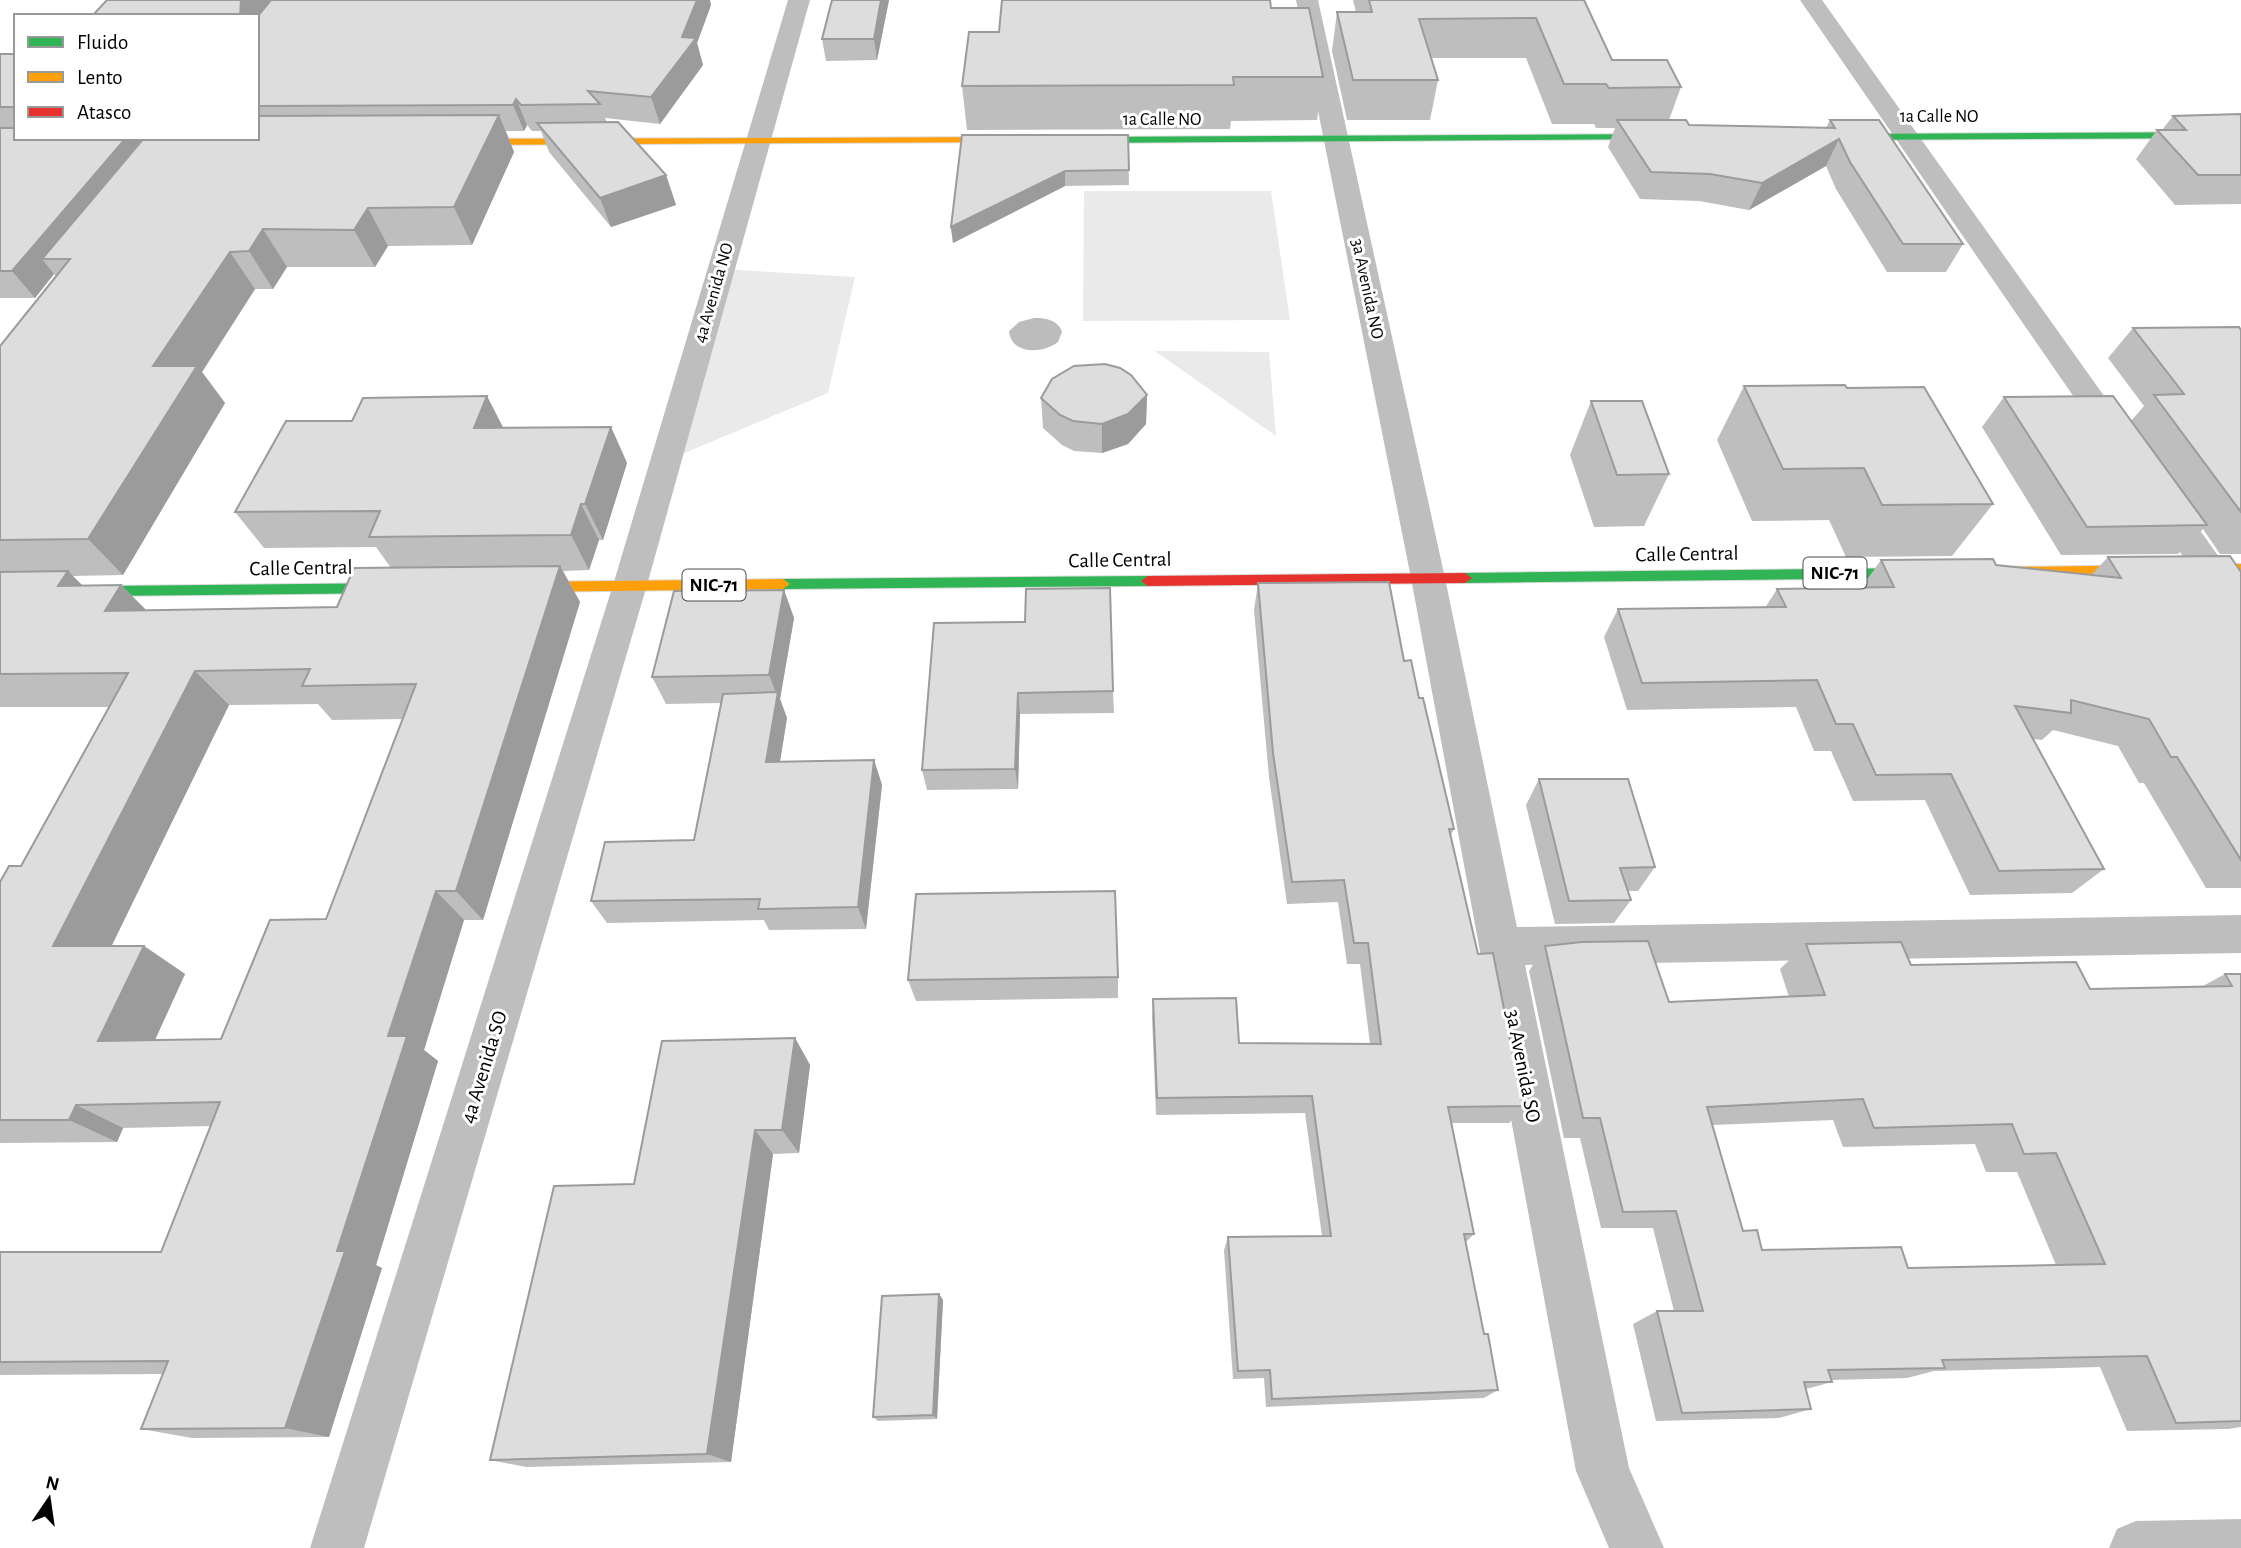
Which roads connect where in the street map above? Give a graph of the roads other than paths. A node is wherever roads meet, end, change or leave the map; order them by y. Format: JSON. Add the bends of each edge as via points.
{"nodes":[{"id":1,"x":799,"y":0,"type":"edge"},
{"id":2,"x":1307,"y":0,"type":"edge"},
{"id":3,"x":1811,"y":0,"type":"edge"},
{"id":4,"x":2241,"y":135,"type":"edge"},
{"id":5,"x":1906,"y":136,"type":"junction"},
{"id":6,"x":1684,"y":137,"type":"edge"},
{"id":7,"x":1823,"y":137,"type":"edge"},
{"id":8,"x":1336,"y":139,"type":"junction"},
{"id":9,"x":1037,"y":140,"type":"edge"},
{"id":10,"x":1064,"y":140,"type":"edge"},
{"id":11,"x":758,"y":141,"type":"junction"},
{"id":12,"x":441,"y":142,"type":"edge"},
{"id":13,"x":2225,"y":570,"type":"edge"},
{"id":14,"x":1944,"y":572,"type":"edge"},
{"id":15,"x":1986,"y":572,"type":"edge"},
{"id":16,"x":1428,"y":578,"type":"junction"},
{"id":17,"x":630,"y":585,"type":"junction"},
{"id":18,"x":507,"y":587,"type":"edge"},
{"id":19,"x":411,"y":588,"type":"edge"},
{"id":20,"x":0,"y":592,"type":"edge"},
{"id":21,"x":2241,"y":615,"type":"edge"},
{"id":22,"x":2241,"y":934,"type":"edge"},
{"id":23,"x":1500,"y":946,"type":"junction"},
{"id":24,"x":2241,"y":1546,"type":"edge"},
{"id":25,"x":337,"y":1548,"type":"edge"},
{"id":26,"x":1637,"y":1548,"type":"edge"},
{"id":27,"x":2136,"y":1548,"type":"edge"}],
"edges":[{"from":1,"to":11,"type":"street","name":"4a Avenida NO"},
{"from":2,"to":8,"type":"street","name":"3a Avenida NO"},
{"from":3,"to":5,"type":"street"},
{"from":4,"to":5,"type":"highway","name":"1a Calle NO"},
{"from":5,"to":7,"type":"highway","name":"1a Calle NO"},
{"from":5,"to":13,"type":"street","via":[[2138,467]]},
{"from":6,"to":8,"type":"highway","name":"1a Calle NO"},
{"from":8,"to":10,"type":"highway","name":"1a Calle NO"},
{"from":8,"to":16,"type":"street","name":"3a Avenida NO"},
{"from":9,"to":11,"type":"highway"},
{"from":11,"to":12,"type":"highway"},
{"from":11,"to":17,"type":"street","name":"4a Avenida NO"},
{"from":13,"to":15,"type":"highway"},
{"from":13,"to":21,"type":"street"},
{"from":14,"to":16,"type":"highway","name":"Calle Central","number":"NIC-71"},
{"from":16,"to":17,"type":"highway","name":"Calle Central","number":"NIC-71"},
{"from":16,"to":23,"type":"street","name":"3a Avenida SO"},
{"from":17,"to":18,"type":"highway","name":"Calle Central","number":"NIC-71"},
{"from":17,"to":25,"type":"street","name":"4a Avenida SO"},
{"from":19,"to":20,"type":"highway","name":"Calle Central"},
{"from":22,"to":23,"type":"street"},
{"from":23,"to":26,"type":"street","name":"3a Avenida SO","via":[[1603,1471]]},
{"from":24,"to":27,"type":"street"}]}
